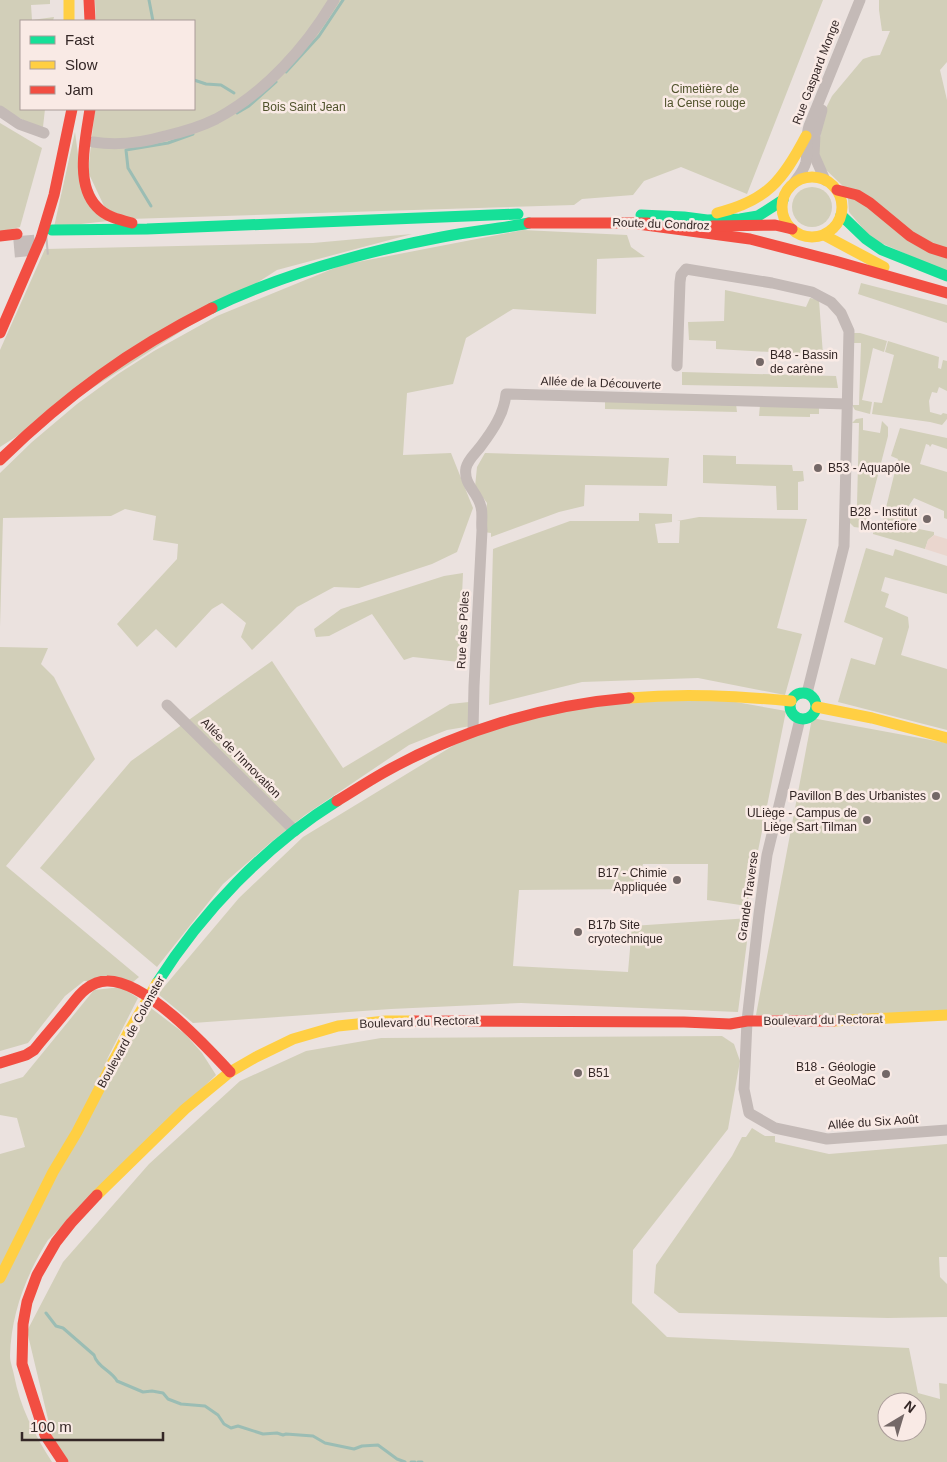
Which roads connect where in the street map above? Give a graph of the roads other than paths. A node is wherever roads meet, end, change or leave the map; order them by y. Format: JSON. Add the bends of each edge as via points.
{"nodes":[{"id":1,"x":69,"y":0,"type":"edge"},
{"id":2,"x":79,"y":0,"type":"edge"},
{"id":3,"x":89,"y":0,"type":"edge"},
{"id":4,"x":334,"y":0,"type":"edge"},
{"id":5,"x":860,"y":0,"type":"edge"},
{"id":6,"x":867,"y":0,"type":"edge"},
{"id":7,"x":69,"y":20,"type":"edge"},
{"id":8,"x":79,"y":20,"type":"edge"},
{"id":9,"x":90,"y":20,"type":"edge"},
{"id":10,"x":61,"y":110,"type":"edge"},
{"id":11,"x":72,"y":110,"type":"edge"},
{"id":12,"x":90,"y":110,"type":"edge"},
{"id":13,"x":0,"y":111,"type":"edge"},
{"id":14,"x":44,"y":133,"type":"dead end"},
{"id":15,"x":806,"y":136,"type":"junction"},
{"id":16,"x":93,"y":142,"type":"dead end"},
{"id":17,"x":825,"y":180,"type":"junction"},
{"id":18,"x":794,"y":183,"type":"junction"},
{"id":19,"x":837,"y":190,"type":"junction"},
{"id":20,"x":783,"y":200,"type":"junction"},
{"id":21,"x":841,"y":215,"type":"junction"},
{"id":22,"x":684,"y":217,"type":"junction"},
{"id":23,"x":531,"y":218,"type":"junction"},
{"id":24,"x":638,"y":224,"type":"junction"},
{"id":25,"x":164,"y":228,"type":"junction"},
{"id":26,"x":792,"y":229,"type":"junction"},
{"id":27,"x":52,"y":230,"type":"tunnel mouth"},
{"id":28,"x":17,"y":234,"type":"tunnel mouth"},
{"id":29,"x":824,"y":235,"type":"junction"},
{"id":30,"x":0,"y":236,"type":"edge"},
{"id":31,"x":136,"y":241,"type":"dead end"},
{"id":32,"x":947,"y":253,"type":"edge"},
{"id":33,"x":947,"y":276,"type":"edge"},
{"id":34,"x":947,"y":286,"type":"edge"},
{"id":35,"x":947,"y":292,"type":"edge"},
{"id":36,"x":0,"y":308,"type":"edge"},
{"id":37,"x":0,"y":333,"type":"edge"},
{"id":38,"x":678,"y":366,"type":"dead end"},
{"id":39,"x":847,"y":404,"type":"junction"},
{"id":40,"x":0,"y":460,"type":"edge"},
{"id":41,"x":482,"y":530,"type":"joint"},
{"id":42,"x":807,"y":693,"type":"junction"},
{"id":43,"x":790,"y":701,"type":"junction"},
{"id":44,"x":167,"y":705,"type":"dead end"},
{"id":45,"x":817,"y":707,"type":"junction"},
{"id":46,"x":800,"y":719,"type":"junction"},
{"id":47,"x":473,"y":731,"type":"junction"},
{"id":48,"x":947,"y":738,"type":"edge"},
{"id":49,"x":295,"y":831,"type":"junction"},
{"id":50,"x":147,"y":998,"type":"junction"},
{"id":51,"x":947,"y":1015,"type":"edge"},
{"id":52,"x":747,"y":1020,"type":"junction"},
{"id":53,"x":0,"y":1063,"type":"edge"},
{"id":54,"x":230,"y":1072,"type":"junction"},
{"id":55,"x":947,"y":1130,"type":"edge"},
{"id":56,"x":0,"y":1278,"type":"edge"},
{"id":57,"x":63,"y":1462,"type":"edge"}],
"edges":[{"from":1,"to":7,"type":"main road"},
{"from":2,"to":8,"type":"main road"},
{"from":3,"to":9,"type":"main road"},
{"from":4,"to":16,"type":"street","via":[[308,37],[275,74],[246,100],[217,118],[192,129],[142,142]]},
{"from":5,"to":15,"type":"street","name":"Rue Gaspard Monge"},
{"from":6,"to":17,"type":"street","name":"Rue Gaspard Monge","via":[[815,135],[814,155]]},
{"from":10,"to":36,"type":"main road","via":[[34,227]]},
{"from":11,"to":37,"type":"main road","via":[[54,195],[41,238]]},
{"from":12,"to":25,"type":"main road","via":[[83,172],[92,201],[98,210],[113,218]]},
{"from":13,"to":14,"type":"street","via":[[24,127]]},
{"from":15,"to":18,"type":"street","name":"Rue Gaspard Monge","via":[[806,162]]},
{"from":15,"to":22,"type":"main road","via":[[790,166],[769,190],[756,199],[718,213]]},
{"from":17,"to":18,"type":"main road","via":[[804,178]]},
{"from":17,"to":19,"type":"main road"},
{"from":18,"to":20,"type":"main road"},
{"from":19,"to":21,"type":"main road","via":[[842,202]]},
{"from":19,"to":32,"type":"main road","via":[[870,202],[910,236]]},
{"from":20,"to":22,"type":"main road","name":"Route du Condroz","via":[[758,216],[740,220]]},
{"from":20,"to":26,"type":"main road","via":[[786,220]]},
{"from":21,"to":29,"type":"main road","via":[[838,223]]},
{"from":21,"to":33,"type":"main road","via":[[882,250]]},
{"from":22,"to":23,"type":"main road","name":"Route du Condroz","via":[[612,214]]},
{"from":23,"to":24,"type":"main road","name":"Route du Condroz"},
{"from":23,"to":25,"type":"main road"},
{"from":23,"to":31,"type":"main road","via":[[507,223]]},
{"from":23,"to":40,"type":"main road","via":[[513,227],[458,234],[336,261],[223,302],[157,337],[110,368],[60,405]]},
{"from":24,"to":26,"type":"main road","name":"Route du Condroz"},
{"from":24,"to":35,"type":"main road","via":[[750,240]]},
{"from":25,"to":27,"type":"main road"},
{"from":26,"to":29,"type":"main road","via":[[802,235]]},
{"from":28,"to":30,"type":"main road"},
{"from":29,"to":34,"type":"main road","via":[[883,267]]},
{"from":38,"to":39,"type":"street","via":[[683,271],[690,269],[772,283],[812,292],[831,302],[841,313],[849,331]]},
{"from":39,"to":41,"type":"street","name":"Allée de la Découverte","via":[[506,394],[500,417],[466,468],[467,483],[481,506]]},
{"from":39,"to":42,"type":"street","via":[[844,546]]},
{"from":41,"to":47,"type":"street","name":"Rue des Pôles"},
{"from":42,"to":43,"type":"main road","via":[[799,693]]},
{"from":42,"to":45,"type":"main road","via":[[813,697]]},
{"from":43,"to":46,"type":"main road","via":[[790,710]]},
{"from":43,"to":47,"type":"main road","name":"Boulevard de Colonster","via":[[714,694],[628,697],[550,709]]},
{"from":44,"to":49,"type":"street","name":"Allée de l'Innovation"},
{"from":45,"to":46,"type":"main road","via":[[812,716]]},
{"from":45,"to":48,"type":"main road"},
{"from":46,"to":52,"type":"street","name":"Grande Traverse","via":[[767,856]]},
{"from":47,"to":49,"type":"main road","name":"Boulevard de Colonster","via":[[379,775]]},
{"from":49,"to":50,"type":"main road","name":"Boulevard de Colonster","via":[[230,890],[182,947]]},
{"from":50,"to":53,"type":"main road","via":[[112,982],[94,984],[80,994],[34,1050]]},
{"from":50,"to":54,"type":"main road","via":[[190,1030]]},
{"from":50,"to":56,"type":"main road","name":"Boulevard de Colonster"},
{"from":51,"to":52,"type":"main road","name":"Boulevard du Rectorat","via":[[857,1021]]},
{"from":52,"to":54,"type":"main road","name":"Boulevard du Rectorat","via":[[730,1024],[465,1020],[362,1023],[293,1039]]},
{"from":52,"to":55,"type":"street","name":"Allée du Six Août","via":[[744,1089],[749,1113],[773,1127],[827,1140]]},
{"from":54,"to":57,"type":"main road","name":"Boulevard du Rectorat","via":[[185,1109],[118,1173],[71,1223],[37,1275],[23,1324],[22,1364],[44,1435]]}]}
